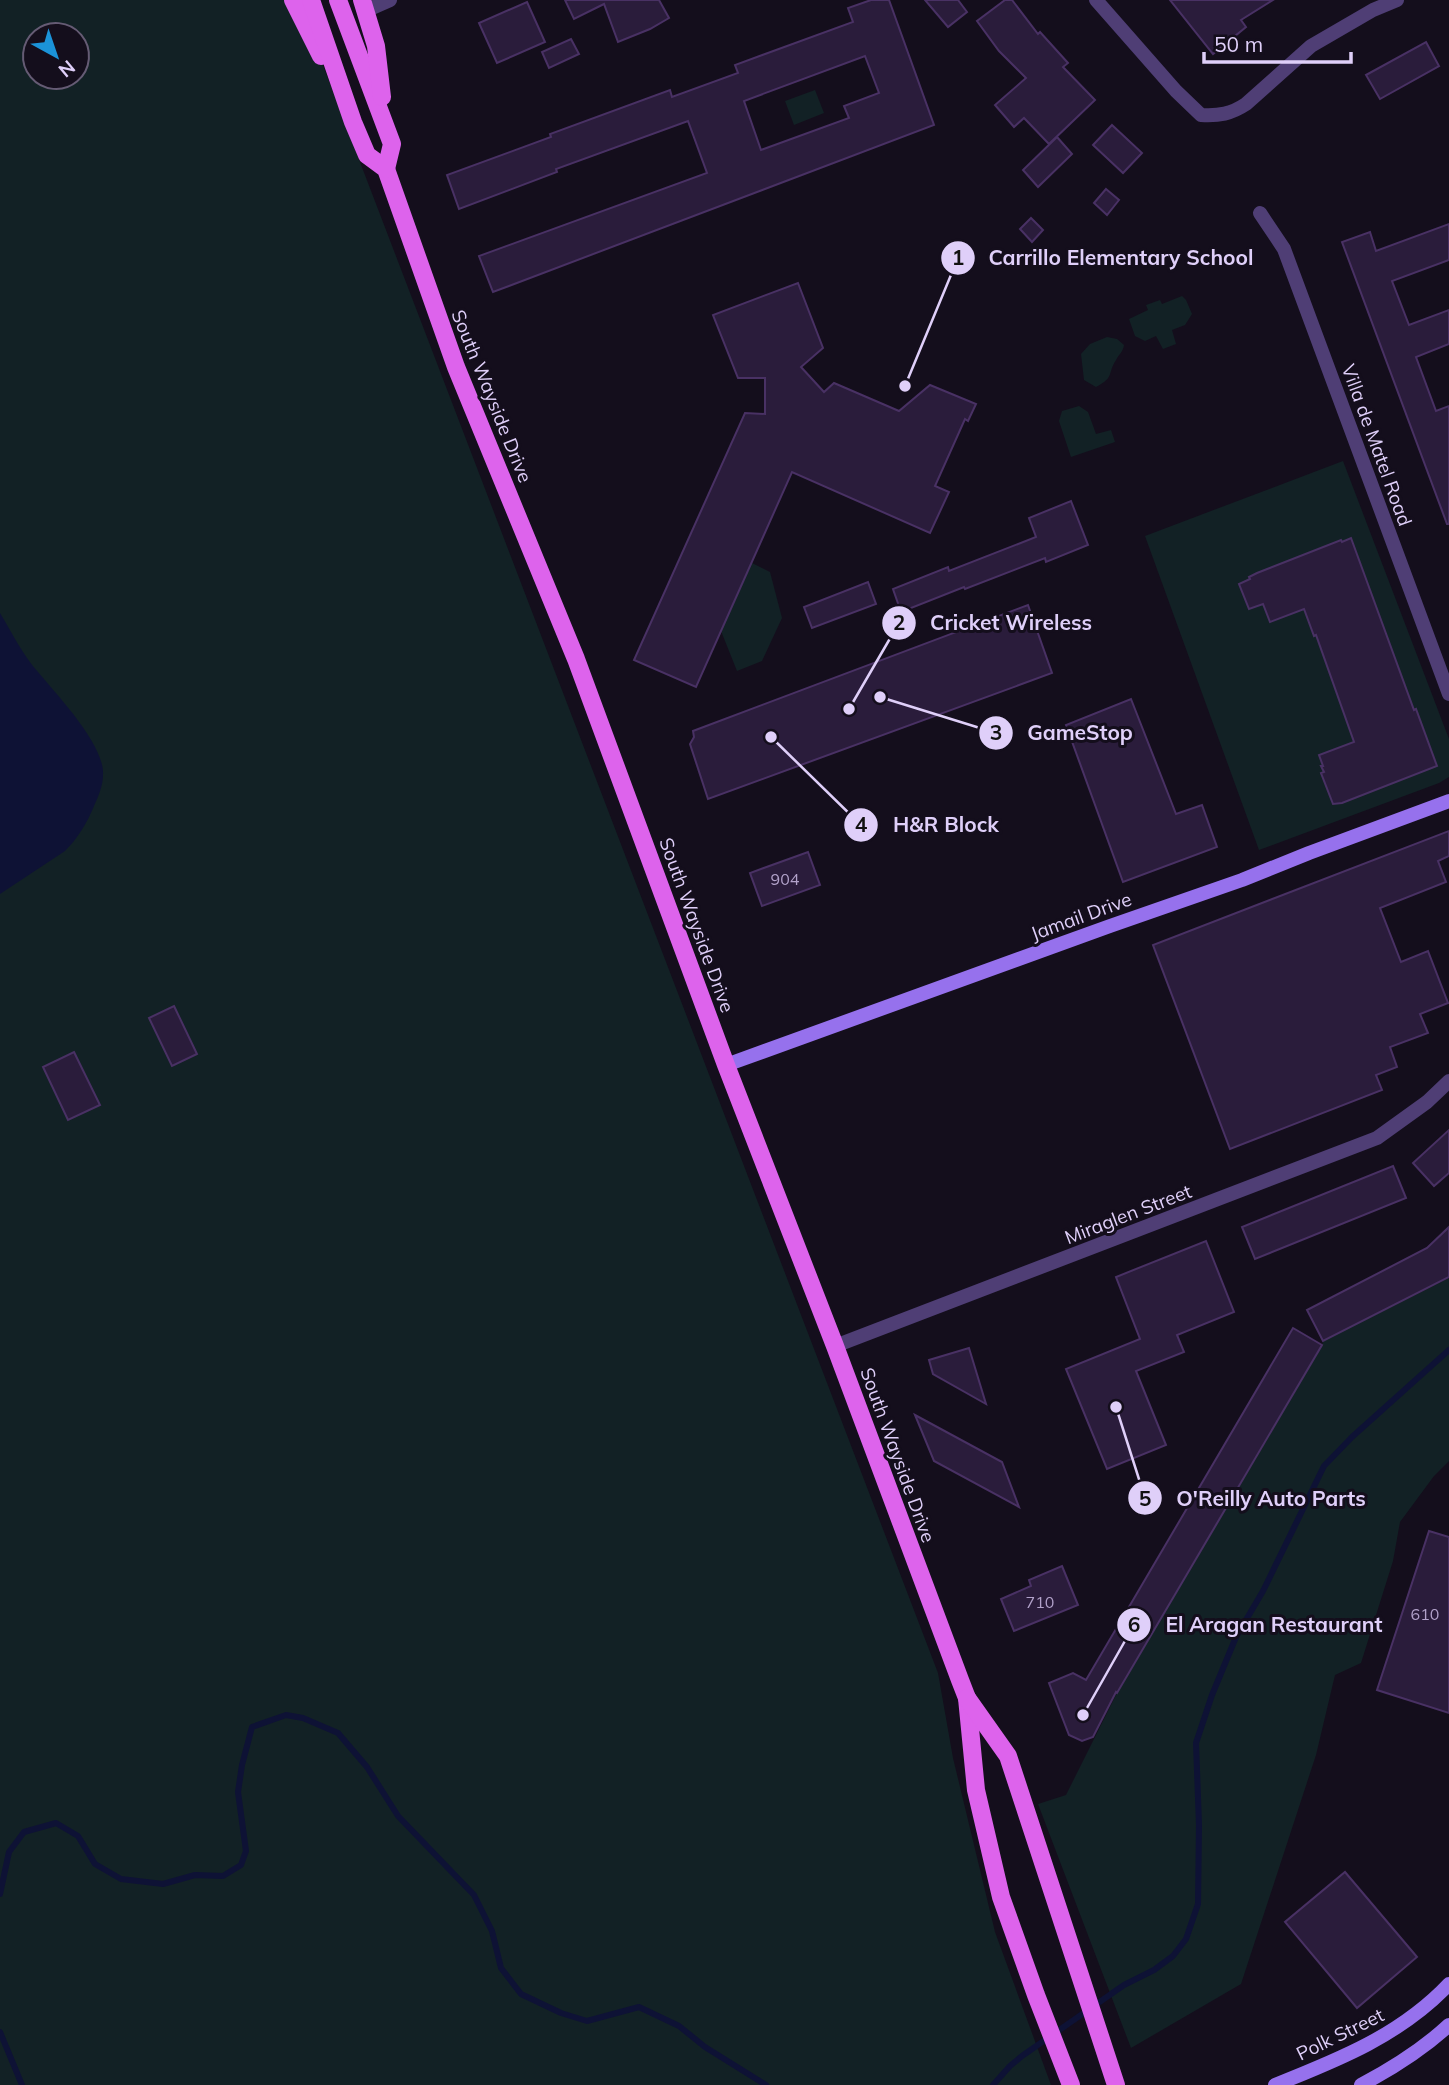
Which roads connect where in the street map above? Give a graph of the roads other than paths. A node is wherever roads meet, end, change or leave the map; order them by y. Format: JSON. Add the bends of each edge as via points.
{"nodes":[{"id":1,"x":293,"y":0,"type":"edge"},
{"id":2,"x":311,"y":0,"type":"edge"},
{"id":3,"x":338,"y":0,"type":"edge"},
{"id":4,"x":390,"y":0,"type":"edge"},
{"id":5,"x":1096,"y":0,"type":"edge"},
{"id":6,"x":1398,"y":0,"type":"edge"},
{"id":7,"x":363,"y":5,"type":"edge"},
{"id":8,"x":353,"y":122,"type":"junction"},
{"id":9,"x":386,"y":125,"type":"junction"},
{"id":10,"x":386,"y":169,"type":"junction"},
{"id":11,"x":1260,"y":213,"type":"dead end"},
{"id":12,"x":1449,"y":694,"type":"edge"},
{"id":13,"x":1449,"y":801,"type":"edge"},
{"id":14,"x":726,"y":1065,"type":"junction"},
{"id":15,"x":1449,"y":1081,"type":"edge"},
{"id":16,"x":835,"y":1346,"type":"junction"},
{"id":17,"x":967,"y":1698,"type":"junction"},
{"id":18,"x":1449,"y":1984,"type":"edge"},
{"id":19,"x":1449,"y":2025,"type":"edge"},
{"id":20,"x":1449,"y":2037,"type":"edge"},
{"id":21,"x":1427,"y":2045,"type":"junction"},
{"id":22,"x":1069,"y":2080,"type":"edge"},
{"id":23,"x":1116,"y":2085,"type":"edge"},
{"id":24,"x":1275,"y":2085,"type":"edge"},
{"id":25,"x":1361,"y":2085,"type":"edge"}],
"edges":[{"from":1,"to":8,"type":"main road"},
{"from":2,"to":8,"type":"main road","name":"South Wayside Drive"},
{"from":3,"to":9,"type":"main road","name":"South Wayside Drive"},
{"from":4,"to":7,"type":"street"},
{"from":5,"to":6,"type":"street","via":[[1176,91],[1202,115],[1221,116],[1246,104],[1311,46]]},
{"from":7,"to":9,"type":"main road","via":[[376,46]]},
{"from":8,"to":10,"type":"main road","name":"South Wayside Drive","via":[[367,155]]},
{"from":9,"to":10,"type":"main road","name":"South Wayside Drive","via":[[393,144]]},
{"from":10,"to":14,"type":"main road","name":"South Wayside Drive","via":[[456,367],[576,659]]},
{"from":11,"to":12,"type":"street","name":"Villa de Matel Road","via":[[1284,249]]},
{"from":13,"to":14,"type":"street","name":"Jamail Drive"},
{"from":14,"to":16,"type":"main road","name":"South Wayside Drive"},
{"from":15,"to":16,"type":"street","name":"Miraglen Street","via":[[1377,1138]]},
{"from":16,"to":17,"type":"main road","name":"South Wayside Drive"},
{"from":17,"to":22,"type":"main road","name":"South Wayside Drive","via":[[976,1790],[1001,1897]]},
{"from":17,"to":23,"type":"main road","name":"South Wayside Drive","via":[[1008,1756]]},
{"from":18,"to":24,"type":"street","name":"Polk Street","via":[[1381,2038]]},
{"from":19,"to":21,"type":"street"},
{"from":20,"to":21,"type":"street"},
{"from":21,"to":25,"type":"street"}]}
